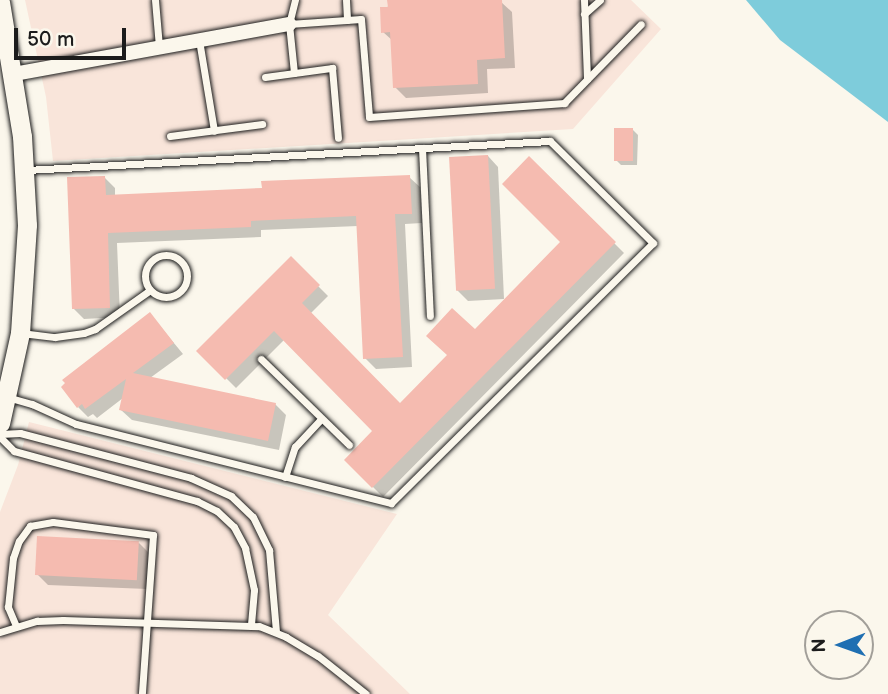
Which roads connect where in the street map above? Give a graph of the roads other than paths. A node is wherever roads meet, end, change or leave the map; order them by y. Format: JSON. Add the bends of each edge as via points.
{"nodes":[{"id":1,"x":155,"y":0,"type":"edge"},
{"id":2,"x":295,"y":0,"type":"edge"},
{"id":3,"x":346,"y":0,"type":"edge"},
{"id":4,"x":584,"y":0,"type":"edge"},
{"id":5,"x":600,"y":0,"type":"edge"},
{"id":6,"x":0,"y":2,"type":"edge"},
{"id":7,"x":584,"y":14,"type":"junction"},
{"id":8,"x":347,"y":20,"type":"junction"},
{"id":9,"x":289,"y":24,"type":"junction"},
{"id":10,"x":641,"y":24,"type":"dead end"},
{"id":11,"x":199,"y":40,"type":"junction"},
{"id":12,"x":159,"y":47,"type":"junction"},
{"id":13,"x":295,"y":73,"type":"junction"},
{"id":14,"x":7,"y":75,"type":"edge"},
{"id":15,"x":265,"y":77,"type":"dead end"},
{"id":16,"x":587,"y":79,"type":"junction"},
{"id":17,"x":262,"y":124,"type":"dead end"},
{"id":18,"x":214,"y":131,"type":"junction"},
{"id":19,"x":170,"y":136,"type":"dead end"},
{"id":20,"x":338,"y":138,"type":"dead end"},
{"id":21,"x":422,"y":148,"type":"junction"},
{"id":22,"x":24,"y":170,"type":"junction"},
{"id":23,"x":150,"y":289,"type":"junction"},
{"id":24,"x":430,"y":316,"type":"dead end"},
{"id":25,"x":20,"y":332,"type":"junction"},
{"id":26,"x":261,"y":359,"type":"dead end"},
{"id":27,"x":6,"y":397,"type":"junction"},
{"id":28,"x":321,"y":419,"type":"junction"},
{"id":29,"x":0,"y":423,"type":"edge"},
{"id":30,"x":0,"y":436,"type":"edge"},
{"id":31,"x":349,"y":445,"type":"dead end"},
{"id":32,"x":285,"y":477,"type":"junction"},
{"id":33,"x":148,"y":621,"type":"junction"},
{"id":34,"x":16,"y":626,"type":"junction"},
{"id":35,"x":251,"y":626,"type":"junction"},
{"id":36,"x":0,"y":632,"type":"edge"},
{"id":37,"x":276,"y":632,"type":"junction"},
{"id":38,"x":359,"y":691,"type":"edge"},
{"id":39,"x":142,"y":694,"type":"edge"},
{"id":40,"x":366,"y":694,"type":"edge"}],
"edges":[{"from":1,"to":12,"type":"lane"},
{"from":2,"to":9,"type":"lane"},
{"from":3,"to":8,"type":"lane"},
{"from":4,"to":7,"type":"lane"},
{"from":5,"to":7,"type":"lane"},
{"from":6,"to":14,"type":"street"},
{"from":7,"to":16,"type":"lane"},
{"from":8,"to":9,"type":"lane"},
{"from":8,"to":16,"type":"lane","via":[[361,19],[369,117],[564,103]]},
{"from":9,"to":11,"type":"street"},
{"from":9,"to":13,"type":"lane"},
{"from":10,"to":16,"type":"lane"},
{"from":11,"to":12,"type":"street"},
{"from":11,"to":18,"type":"lane"},
{"from":12,"to":14,"type":"street"},
{"from":13,"to":15,"type":"lane"},
{"from":13,"to":20,"type":"lane","via":[[332,68]]},
{"from":14,"to":22,"type":"street"},
{"from":17,"to":18,"type":"lane"},
{"from":18,"to":19,"type":"lane"},
{"from":21,"to":22,"type":"lane"},
{"from":21,"to":24,"type":"lane"},
{"from":21,"to":32,"type":"lane","via":[[550,141],[653,243],[391,503]]},
{"from":22,"to":25,"type":"street","via":[[27,225]]},
{"from":23,"to":23,"type":"lane","via":[[168,297],[180,292],[187,281],[182,262],[169,255],[155,258],[146,269]]},
{"from":23,"to":25,"type":"lane","via":[[84,333],[55,337]]},
{"from":25,"to":27,"type":"street"},
{"from":26,"to":28,"type":"lane"},
{"from":27,"to":29,"type":"street"},
{"from":27,"to":32,"type":"lane","via":[[76,424]]},
{"from":28,"to":31,"type":"lane"},
{"from":28,"to":32,"type":"lane","via":[[295,447]]},
{"from":30,"to":35,"type":"lane","via":[[14,451],[197,501],[217,511],[234,527],[245,548],[254,590]]},
{"from":30,"to":37,"type":"lane","via":[[20,433],[178,474],[231,496],[253,517],[269,550]]},
{"from":33,"to":34,"type":"lane","via":[[63,620]]},
{"from":33,"to":34,"type":"lane","via":[[153,535],[47,521],[26,530],[16,550],[8,607]]},
{"from":33,"to":35,"type":"lane"},
{"from":33,"to":39,"type":"lane"},
{"from":34,"to":36,"type":"lane"},
{"from":35,"to":37,"type":"lane"},
{"from":37,"to":38,"type":"lane","via":[[318,656]]},
{"from":38,"to":40,"type":"lane"}]}
